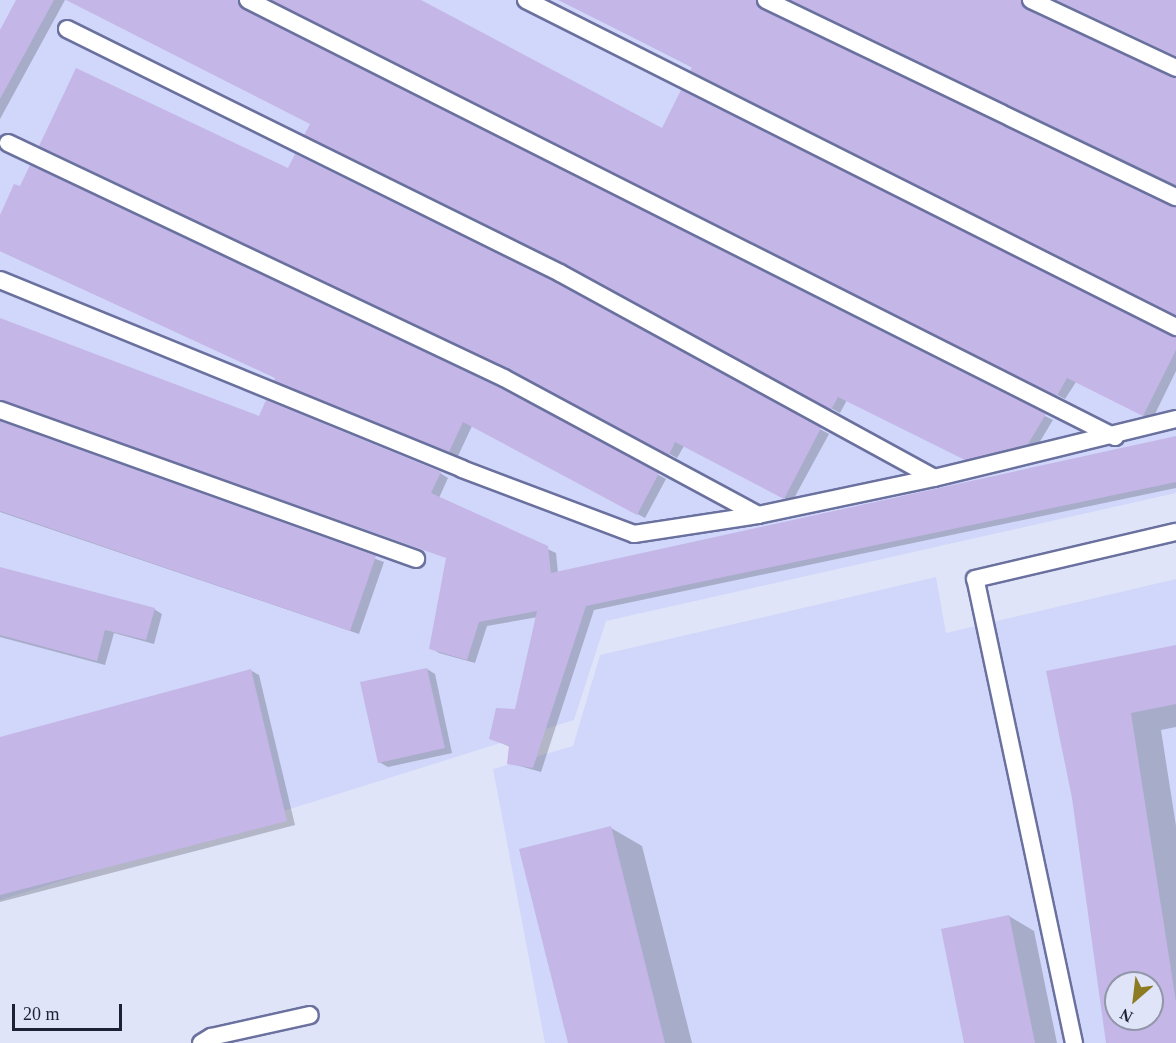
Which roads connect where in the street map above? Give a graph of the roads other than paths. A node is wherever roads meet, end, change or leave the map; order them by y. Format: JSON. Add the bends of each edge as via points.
{"nodes":[{"id":1,"x":248,"y":0,"type":"edge"},
{"id":2,"x":526,"y":0,"type":"edge"},
{"id":3,"x":766,"y":0,"type":"edge"},
{"id":4,"x":1031,"y":0,"type":"edge"},
{"id":5,"x":67,"y":29,"type":"dead end"},
{"id":6,"x":1176,"y":68,"type":"edge"},
{"id":7,"x":8,"y":143,"type":"dead end"},
{"id":8,"x":1176,"y":197,"type":"edge"},
{"id":9,"x":0,"y":280,"type":"edge"},
{"id":10,"x":1176,"y":327,"type":"edge"},
{"id":11,"x":0,"y":410,"type":"edge"},
{"id":12,"x":1176,"y":419,"type":"edge"},
{"id":13,"x":1114,"y":437,"type":"junction"},
{"id":14,"x":934,"y":478,"type":"junction"},
{"id":15,"x":758,"y":515,"type":"junction"},
{"id":16,"x":1176,"y":532,"type":"edge"},
{"id":17,"x":416,"y":559,"type":"dead end"},
{"id":18,"x":310,"y":1015,"type":"dead end"},
{"id":19,"x":201,"y":1043,"type":"edge"},
{"id":20,"x":1074,"y":1043,"type":"edge"}],
"edges":[{"from":1,"to":13,"type":"lane"},
{"from":2,"to":10,"type":"lane"},
{"from":3,"to":8,"type":"lane"},
{"from":4,"to":6,"type":"lane"},
{"from":5,"to":14,"type":"lane","via":[[560,273]]},
{"from":7,"to":15,"type":"lane","via":[[504,378]]},
{"from":9,"to":15,"type":"lane","via":[[462,469],[634,534]]},
{"from":11,"to":17,"type":"lane"},
{"from":12,"to":13,"type":"lane"},
{"from":13,"to":14,"type":"lane"},
{"from":14,"to":15,"type":"lane"},
{"from":16,"to":20,"type":"lane","via":[[975,579]]},
{"from":18,"to":19,"type":"lane","via":[[212,1037]]}]}
